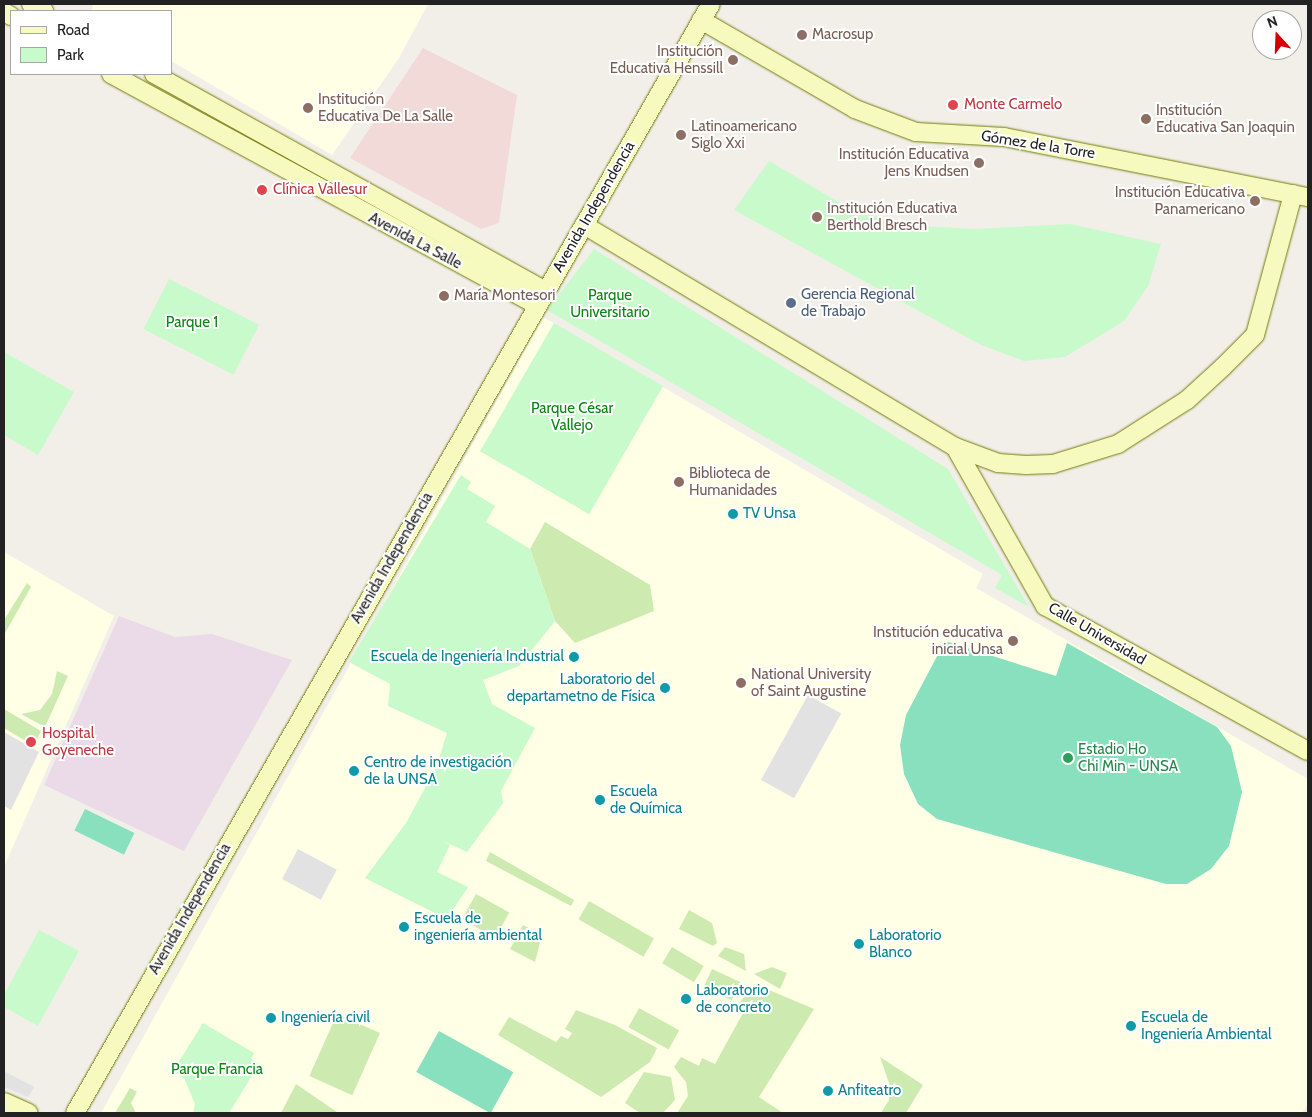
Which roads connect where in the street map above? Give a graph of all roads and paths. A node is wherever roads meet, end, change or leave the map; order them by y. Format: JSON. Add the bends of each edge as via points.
{"nodes":[{"id":1,"x":31,"y":4,"type":"edge"},
{"id":2,"x":711,"y":4,"type":"edge"},
{"id":3,"x":42,"y":10,"type":"edge"},
{"id":4,"x":701,"y":20,"type":"junction"},
{"id":5,"x":113,"y":75,"type":"edge"},
{"id":6,"x":156,"y":75,"type":"edge"},
{"id":7,"x":1301,"y":195,"type":"edge"},
{"id":8,"x":584,"y":225,"type":"junction"},
{"id":9,"x":442,"y":245,"type":"junction"},
{"id":10,"x":540,"y":298,"type":"junction"},
{"id":11,"x":954,"y":447,"type":"junction"},
{"id":12,"x":1308,"y":751,"type":"edge"},
{"id":13,"x":4,"y":1102,"type":"edge"},
{"id":14,"x":29,"y":1113,"type":"edge"},
{"id":15,"x":75,"y":1113,"type":"edge"}],
"edges":[{"from":1,"to":3,"type":"street"},
{"from":2,"to":4,"type":"street","name":"Avenida Independencia"},
{"from":4,"to":7,"type":"street","name":"Gómez de la Torre","via":[[855,109],[916,132],[1004,136]]},
{"from":4,"to":8,"type":"street","name":"Avenida Independencia"},
{"from":5,"to":9,"type":"street","name":"Avenida La Salle"},
{"from":6,"to":9,"type":"street","name":"Avenida La Salle"},
{"from":7,"to":11,"type":"street","via":[[1255,335],[1187,400],[1118,444],[1088,455],[1026,465],[998,463]]},
{"from":8,"to":10,"type":"street","name":"Avenida Independencia"},
{"from":8,"to":11,"type":"street"},
{"from":9,"to":10,"type":"street","name":"Avenida La Salle"},
{"from":10,"to":15,"type":"street","name":"Avenida Independencia"},
{"from":11,"to":12,"type":"street","name":"Calle Universidad","via":[[1045,606]]},
{"from":13,"to":14,"type":"street"}]}
